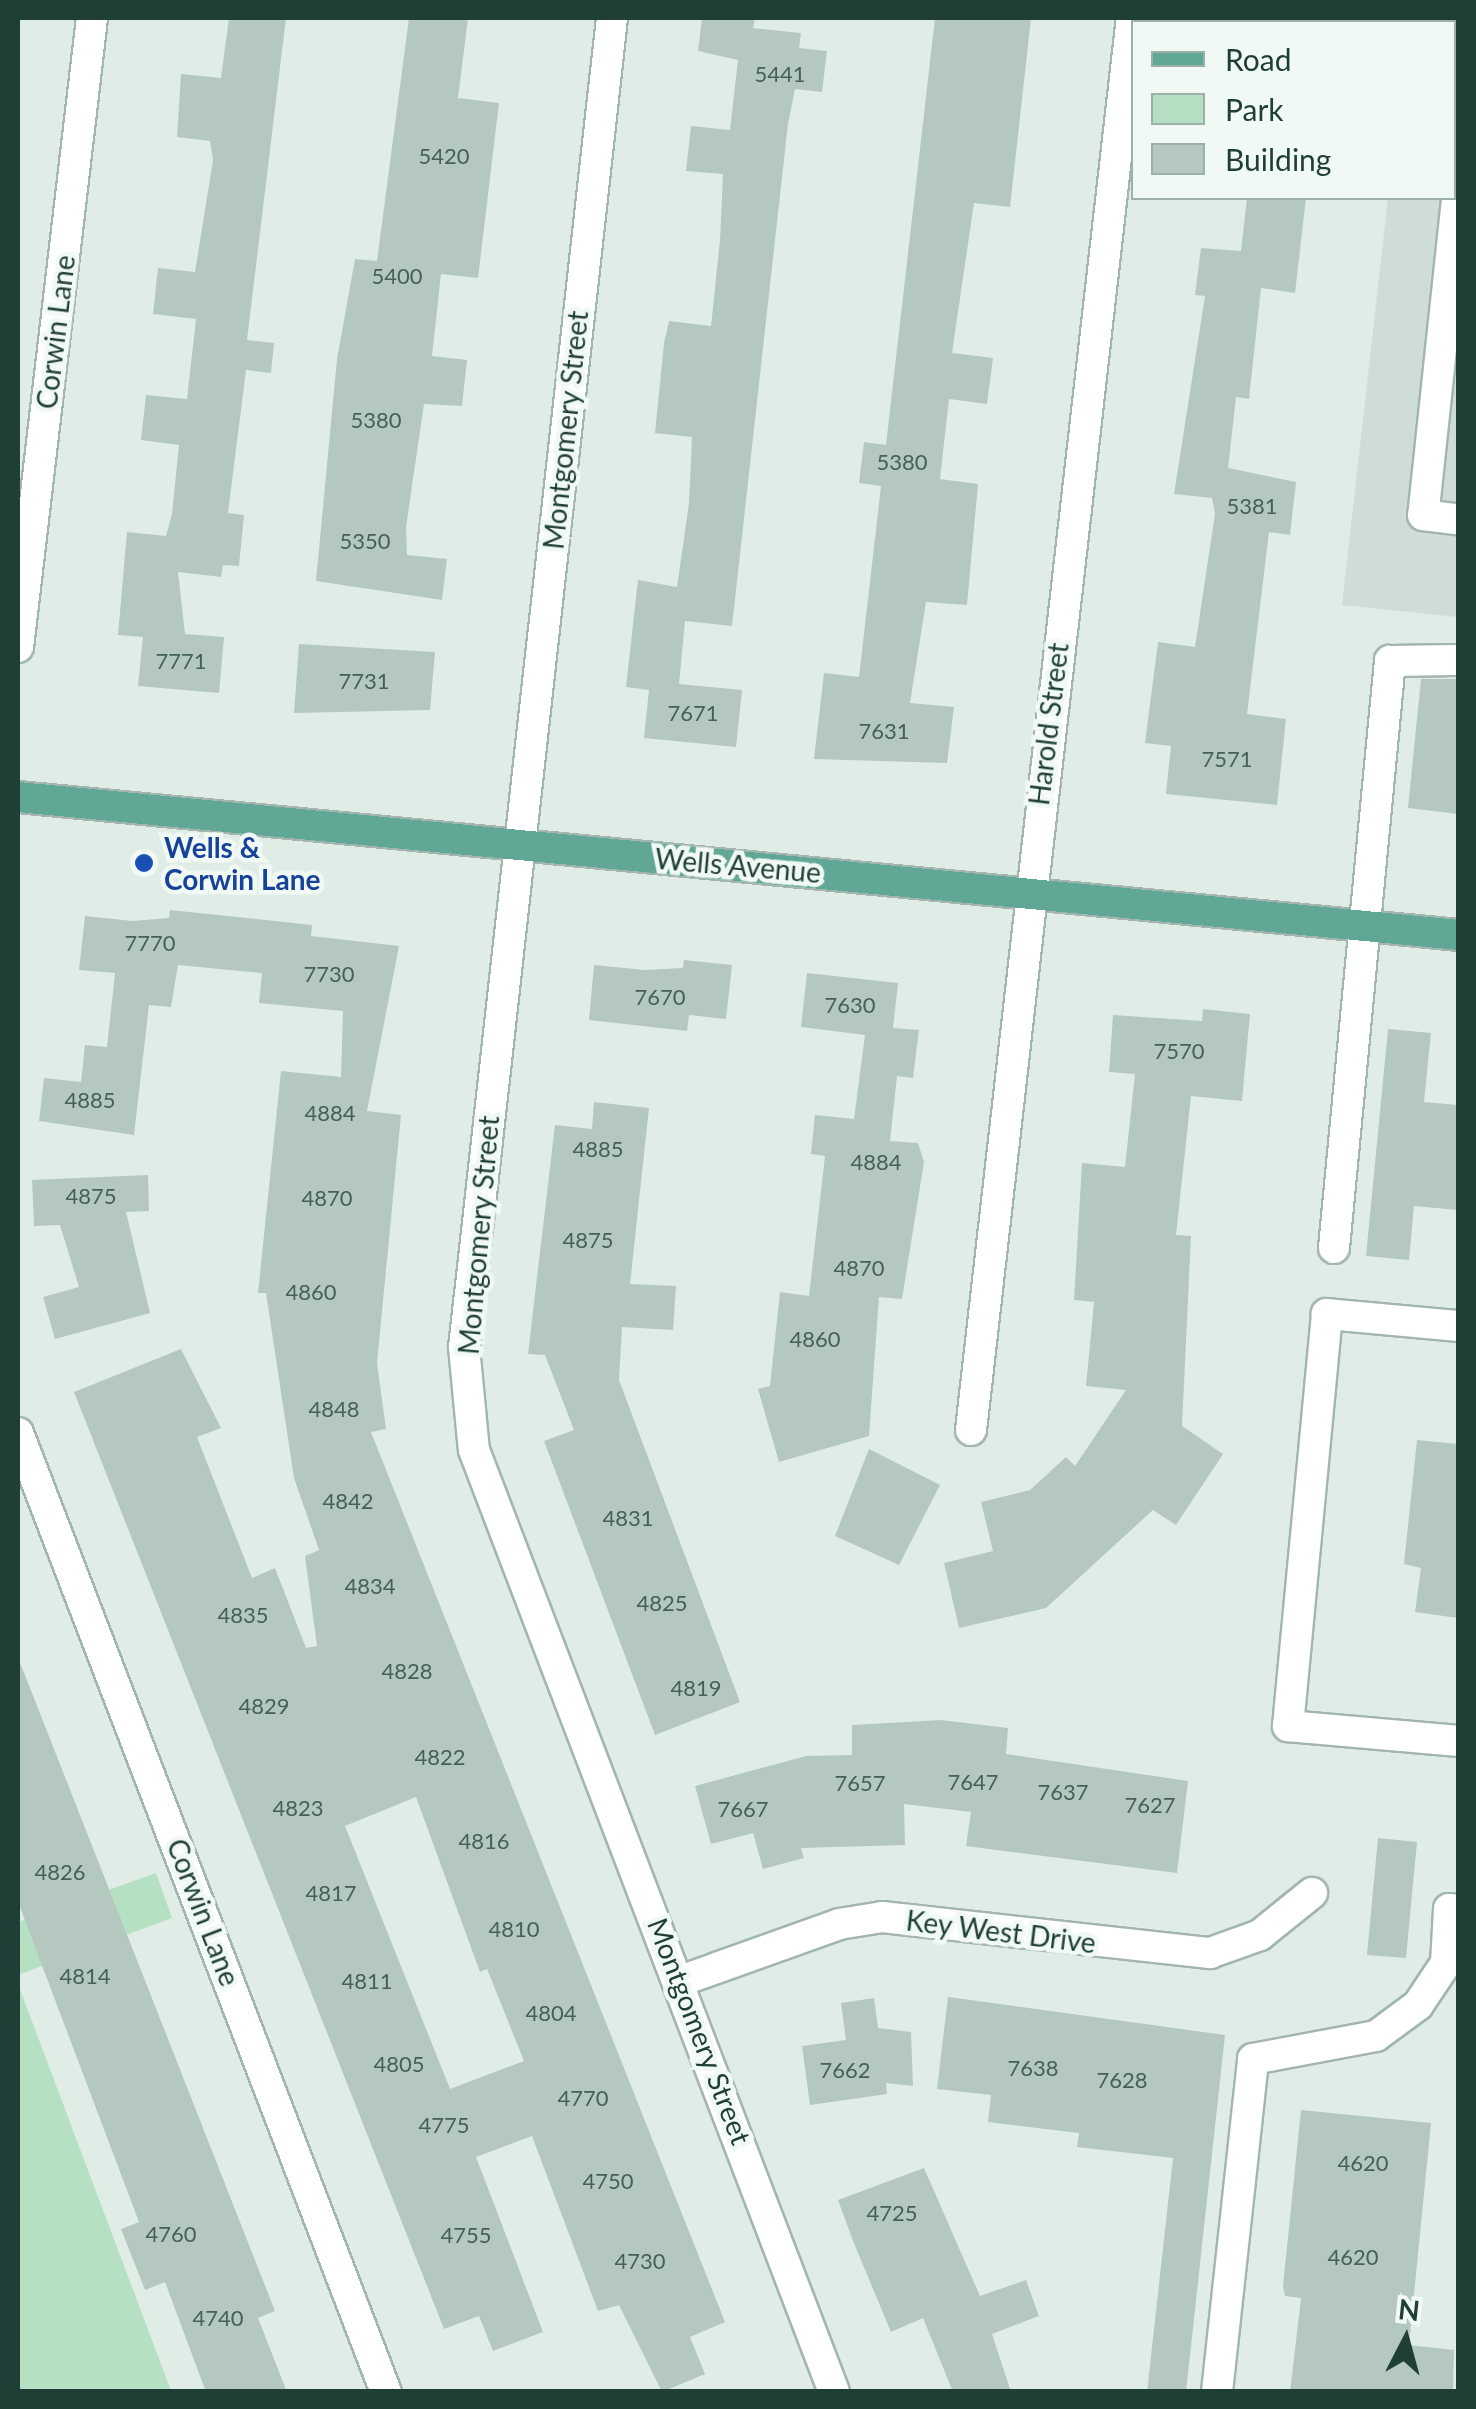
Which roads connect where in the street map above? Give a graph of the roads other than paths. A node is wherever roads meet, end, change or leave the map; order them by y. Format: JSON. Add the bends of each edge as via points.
{"nodes":[{"id":1,"x":92,"y":18,"type":"edge"},
{"id":2,"x":612,"y":18,"type":"edge"},
{"id":3,"x":1131,"y":26,"type":"edge"},
{"id":4,"x":1458,"y":190,"type":"edge"},
{"id":5,"x":1458,"y":519,"type":"edge"},
{"id":6,"x":18,"y":647,"type":"edge"},
{"id":7,"x":1458,"y":660,"type":"edge"},
{"id":8,"x":18,"y":798,"type":"edge"},
{"id":9,"x":518,"y":845,"type":"junction"},
{"id":10,"x":1028,"y":891,"type":"junction"},
{"id":11,"x":1362,"y":925,"type":"junction"},
{"id":12,"x":1458,"y":934,"type":"edge"},
{"id":13,"x":1334,"y":1248,"type":"dead end"},
{"id":14,"x":1458,"y":1326,"type":"edge"},
{"id":15,"x":972,"y":1430,"type":"dead end"},
{"id":16,"x":18,"y":1433,"type":"edge"},
{"id":17,"x":1458,"y":1741,"type":"edge"},
{"id":18,"x":1312,"y":1893,"type":"dead end"},
{"id":19,"x":1458,"y":1910,"type":"edge"},
{"id":20,"x":682,"y":1980,"type":"junction"},
{"id":21,"x":386,"y":2392,"type":"edge"},
{"id":22,"x":834,"y":2392,"type":"edge"},
{"id":23,"x":1218,"y":2392,"type":"edge"}],
"edges":[{"from":1,"to":6,"type":"street","name":"Corwin Lane"},
{"from":2,"to":9,"type":"street","name":"Montgomery Street"},
{"from":3,"to":10,"type":"street","name":"Harold Street"},
{"from":4,"to":5,"type":"street","via":[[1423,515]]},
{"from":7,"to":11,"type":"street","via":[[1390,661]]},
{"from":8,"to":9,"type":"main road","name":"Wells Avenue"},
{"from":9,"to":10,"type":"main road","name":"Wells Avenue"},
{"from":9,"to":20,"type":"street","name":"Montgomery Street","via":[[464,1347],[474,1450]]},
{"from":10,"to":11,"type":"main road","name":"Wells Avenue"},
{"from":10,"to":15,"type":"street","name":"Harold Street"},
{"from":11,"to":12,"type":"main road","name":"Wells Avenue"},
{"from":11,"to":13,"type":"street"},
{"from":14,"to":17,"type":"street","via":[[1326,1314],[1288,1726]]},
{"from":16,"to":21,"type":"street","name":"Corwin Lane"},
{"from":18,"to":20,"type":"street","name":"Key West Drive","via":[[1260,1935],[1210,1952],[882,1918],[839,1924]]},
{"from":19,"to":23,"type":"street","via":[[1449,1909],[1446,1963],[1418,2004],[1376,2036],[1253,2059]]},
{"from":20,"to":22,"type":"street","name":"Montgomery Street"}]}
